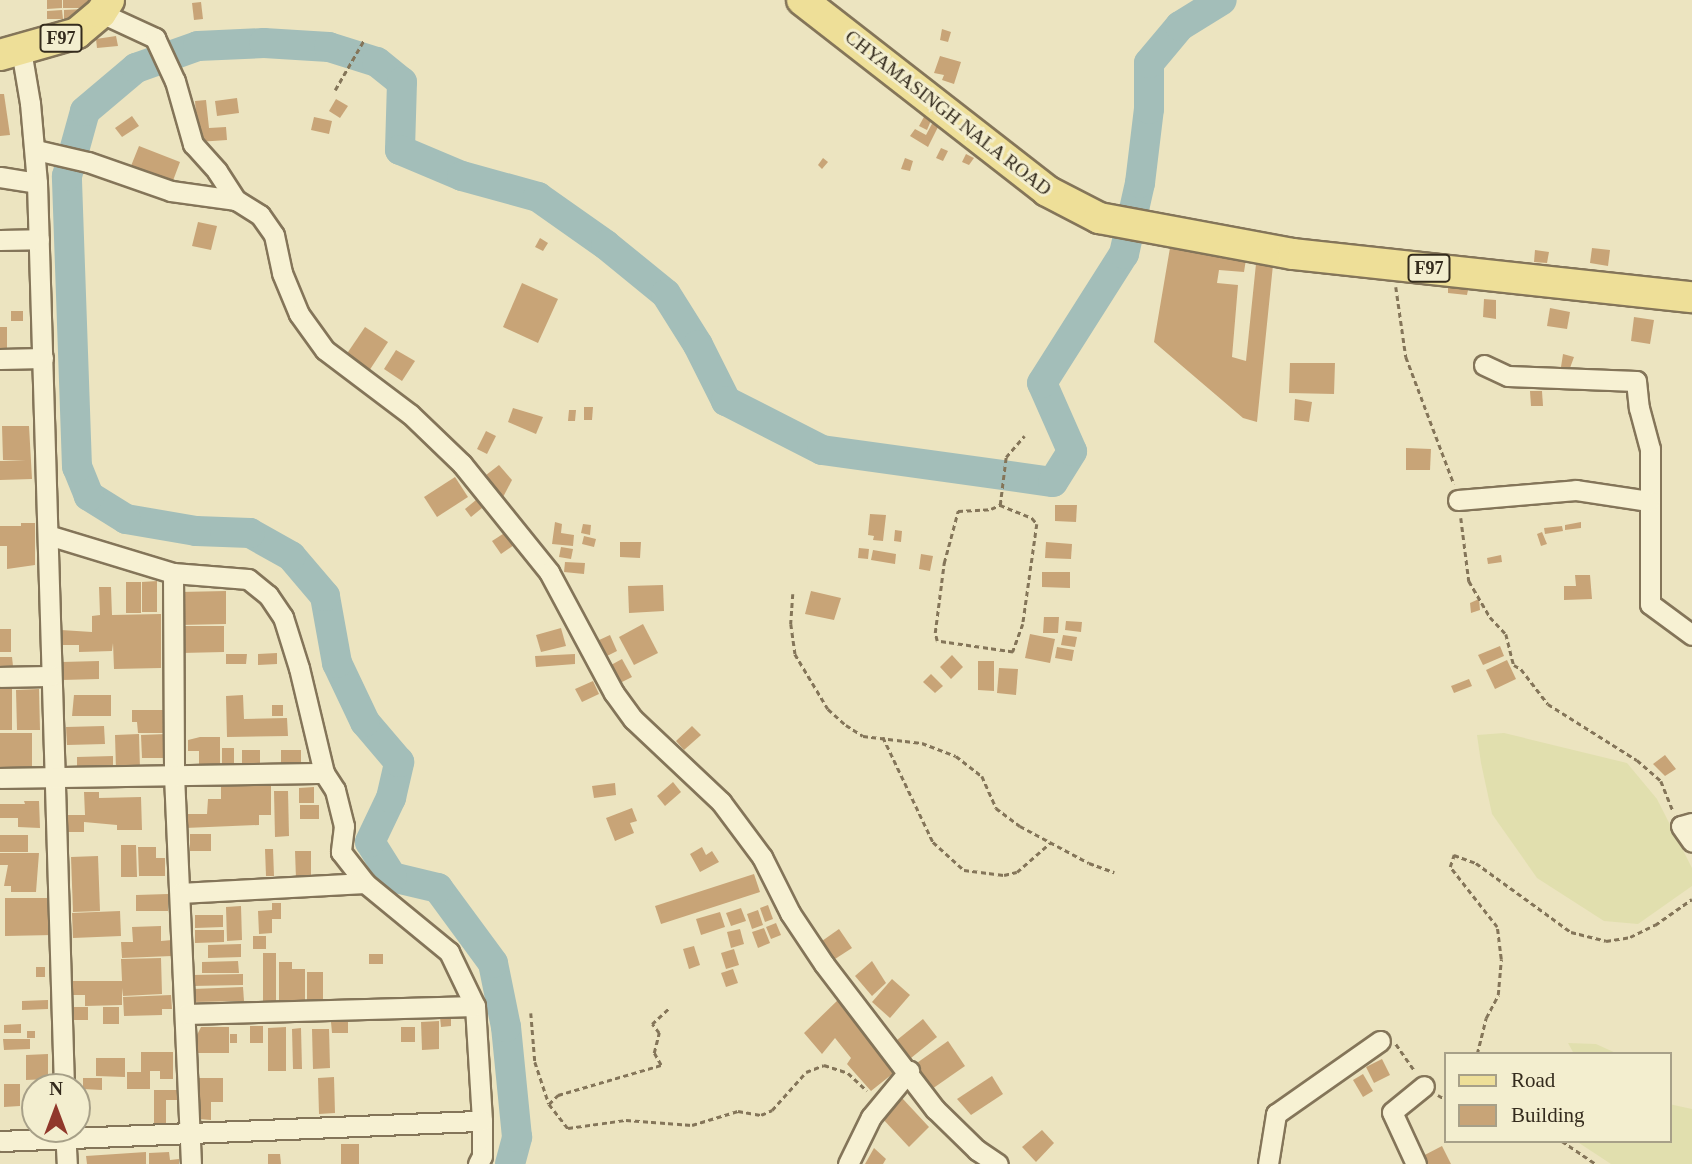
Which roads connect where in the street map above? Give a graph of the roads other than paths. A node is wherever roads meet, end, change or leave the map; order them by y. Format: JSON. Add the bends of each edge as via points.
{"nodes":[{"id":1,"x":802,"y":0,"type":"edge"},
{"id":2,"x":105,"y":6,"type":"edge"},
{"id":3,"x":11,"y":53,"type":"edge"},
{"id":4,"x":44,"y":151,"type":"junction"},
{"id":5,"x":0,"y":177,"type":"edge"},
{"id":6,"x":37,"y":183,"type":"junction"},
{"id":7,"x":236,"y":200,"type":"junction"},
{"id":8,"x":39,"y":239,"type":"junction"},
{"id":9,"x":0,"y":240,"type":"edge"},
{"id":10,"x":1692,"y":297,"type":"edge"},
{"id":11,"x":43,"y":358,"type":"junction"},
{"id":12,"x":0,"y":359,"type":"edge"},
{"id":13,"x":1484,"y":365,"type":"dead end"},
{"id":14,"x":1458,"y":500,"type":"road end"},
{"id":15,"x":1649,"y":501,"type":"junction"},
{"id":16,"x":48,"y":535,"type":"junction"},
{"id":17,"x":173,"y":573,"type":"junction"},
{"id":18,"x":1692,"y":635,"type":"edge"},
{"id":19,"x":0,"y":677,"type":"edge"},
{"id":20,"x":51,"y":677,"type":"junction"},
{"id":21,"x":324,"y":772,"type":"junction"},
{"id":22,"x":174,"y":775,"type":"junction"},
{"id":23,"x":54,"y":777,"type":"junction"},
{"id":24,"x":0,"y":778,"type":"edge"},
{"id":25,"x":1688,"y":830,"type":"edge"},
{"id":26,"x":1692,"y":854,"type":"edge"},
{"id":27,"x":365,"y":883,"type":"junction"},
{"id":28,"x":180,"y":892,"type":"junction"},
{"id":29,"x":475,"y":1006,"type":"junction"},
{"id":30,"x":186,"y":1014,"type":"junction"},
{"id":31,"x":1380,"y":1041,"type":"road end"},
{"id":32,"x":908,"y":1071,"type":"junction"},
{"id":33,"x":64,"y":1073,"type":"edge"},
{"id":34,"x":1424,"y":1086,"type":"road end"},
{"id":35,"x":482,"y":1121,"type":"junction"},
{"id":36,"x":91,"y":1134,"type":"edge"},
{"id":37,"x":190,"y":1135,"type":"junction"},
{"id":38,"x":21,"y":1139,"type":"edge"},
{"id":39,"x":0,"y":1141,"type":"edge"},
{"id":40,"x":66,"y":1143,"type":"edge"},
{"id":41,"x":67,"y":1164,"type":"edge"},
{"id":42,"x":191,"y":1164,"type":"edge"},
{"id":43,"x":478,"y":1164,"type":"edge"},
{"id":44,"x":848,"y":1164,"type":"edge"},
{"id":45,"x":998,"y":1164,"type":"edge"},
{"id":46,"x":1268,"y":1164,"type":"edge"},
{"id":47,"x":1416,"y":1164,"type":"edge"}],
"edges":[{"from":1,"to":10,"type":"main road","name":"CHYAMASINGH NALA ROAD","number":"F97","via":[[1047,191],[1099,218],[1293,254]]},
{"from":2,"to":3,"type":"main road","number":"F97","via":[[77,33]]},
{"from":2,"to":7,"type":"street","via":[[155,38],[175,81],[193,144]]},
{"from":3,"to":4,"type":"street"},
{"from":4,"to":6,"type":"street"},
{"from":4,"to":7,"type":"street","via":[[171,191]]},
{"from":5,"to":6,"type":"street"},
{"from":6,"to":8,"type":"street"},
{"from":7,"to":32,"type":"street","via":[[260,215],[274,235],[282,273],[299,314],[325,349],[410,414],[462,464],[548,572],[633,719],[721,802],[762,857],[824,964]]},
{"from":8,"to":9,"type":"street"},
{"from":8,"to":11,"type":"street"},
{"from":11,"to":12,"type":"street"},
{"from":11,"to":16,"type":"street"},
{"from":13,"to":15,"type":"street","via":[[1508,376],[1636,381],[1650,449]]},
{"from":14,"to":15,"type":"street","via":[[1576,489]]},
{"from":15,"to":18,"type":"street","via":[[1650,604]]},
{"from":16,"to":17,"type":"street"},
{"from":16,"to":20,"type":"street"},
{"from":17,"to":21,"type":"street","via":[[248,579],[268,595],[283,617]]},
{"from":17,"to":22,"type":"street"},
{"from":19,"to":20,"type":"street"},
{"from":20,"to":23,"type":"street"},
{"from":21,"to":22,"type":"street"},
{"from":21,"to":27,"type":"street","via":[[335,790],[344,826],[341,852]]},
{"from":22,"to":23,"type":"street"},
{"from":22,"to":28,"type":"street"},
{"from":23,"to":24,"type":"street"},
{"from":23,"to":33,"type":"street"},
{"from":25,"to":26,"type":"street"},
{"from":27,"to":28,"type":"street"},
{"from":27,"to":29,"type":"street","via":[[449,952]]},
{"from":28,"to":30,"type":"street"},
{"from":29,"to":30,"type":"street"},
{"from":29,"to":35,"type":"street"},
{"from":30,"to":37,"type":"street"},
{"from":31,"to":46,"type":"street","via":[[1276,1114]]},
{"from":32,"to":44,"type":"street","via":[[878,1108]]},
{"from":32,"to":45,"type":"street","via":[[935,1109]]},
{"from":34,"to":47,"type":"street","via":[[1392,1112]]},
{"from":35,"to":37,"type":"street"},
{"from":35,"to":43,"type":"street"},
{"from":36,"to":37,"type":"street"},
{"from":37,"to":42,"type":"street"},
{"from":38,"to":39,"type":"street"},
{"from":40,"to":41,"type":"street"}]}
